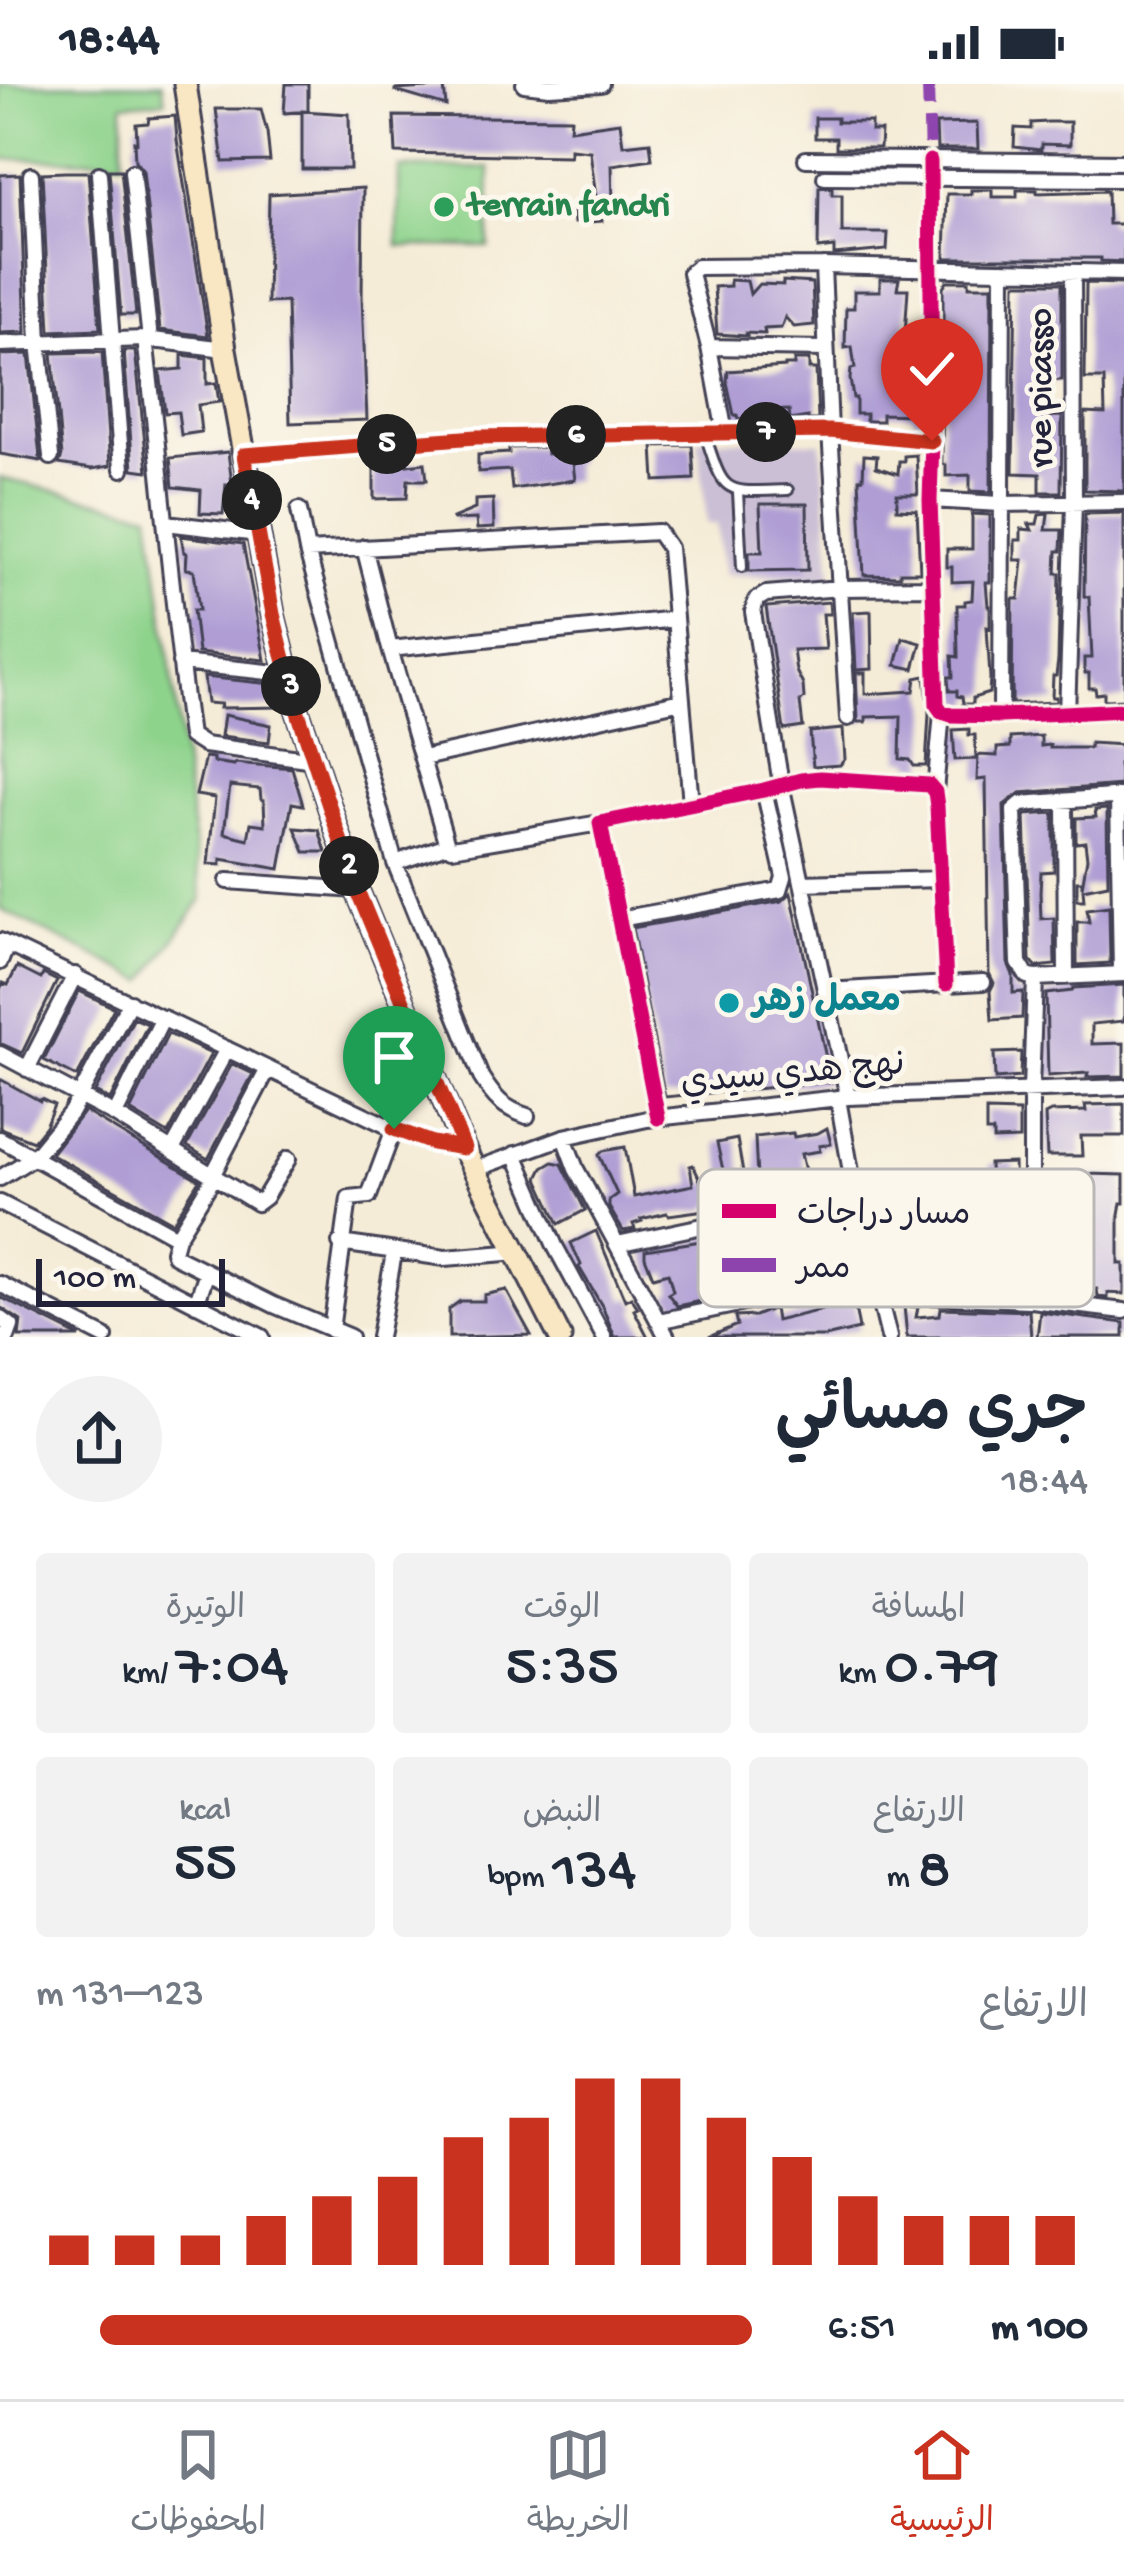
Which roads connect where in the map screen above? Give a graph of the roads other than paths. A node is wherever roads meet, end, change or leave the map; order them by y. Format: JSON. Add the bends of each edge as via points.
{"nodes":[{"id":1,"x":185,"y":84,"type":"edge"},
{"id":2,"x":524,"y":84,"type":"edge"},
{"id":3,"x":601,"y":84,"type":"edge"},
{"id":4,"x":806,"y":160,"type":"dead end"},
{"id":5,"x":930,"y":161,"type":"junction"},
{"id":6,"x":1124,"y":162,"type":"edge"},
{"id":7,"x":132,"y":172,"type":"dead end"},
{"id":8,"x":99,"y":174,"type":"dead end"},
{"id":9,"x":31,"y":175,"type":"dead end"},
{"id":10,"x":825,"y":177,"type":"dead end"},
{"id":11,"x":931,"y":179,"type":"junction"},
{"id":12,"x":1124,"y":179,"type":"edge"},
{"id":13,"x":823,"y":266,"type":"junction"},
{"id":14,"x":932,"y":269,"type":"junction"},
{"id":15,"x":1003,"y":270,"type":"junction"},
{"id":16,"x":1073,"y":272,"type":"junction"},
{"id":17,"x":1124,"y":273,"type":"edge"},
{"id":18,"x":112,"y":340,"type":"junction"},
{"id":19,"x":147,"y":340,"type":"junction"},
{"id":20,"x":39,"y":343,"type":"junction"},
{"id":21,"x":0,"y":344,"type":"edge"},
{"id":22,"x":710,"y":346,"type":"junction"},
{"id":23,"x":224,"y":349,"type":"junction"},
{"id":24,"x":826,"y":349,"type":"junction"},
{"id":25,"x":830,"y":431,"type":"junction"},
{"id":26,"x":704,"y":433,"type":"junction"},
{"id":27,"x":725,"y":433,"type":"junction"},
{"id":28,"x":932,"y":441,"type":"junction"},
{"id":29,"x":244,"y":455,"type":"junction"},
{"id":30,"x":51,"y":457,"type":"dead end"},
{"id":31,"x":122,"y":469,"type":"dead end"},
{"id":32,"x":788,"y":490,"type":"dead end"},
{"id":33,"x":738,"y":492,"type":"junction"},
{"id":34,"x":930,"y":500,"type":"junction"},
{"id":35,"x":1124,"y":502,"type":"edge"},
{"id":36,"x":1074,"y":503,"type":"junction"},
{"id":37,"x":1001,"y":504,"type":"junction"},
{"id":38,"x":299,"y":510,"type":"dead end"},
{"id":39,"x":166,"y":523,"type":"junction"},
{"id":40,"x":258,"y":534,"type":"junction"},
{"id":41,"x":364,"y":548,"type":"junction"},
{"id":42,"x":307,"y":550,"type":"junction"},
{"id":43,"x":742,"y":567,"type":"dead end"},
{"id":44,"x":840,"y":587,"type":"junction"},
{"id":45,"x":933,"y":587,"type":"junction"},
{"id":46,"x":675,"y":619,"type":"junction"},
{"id":47,"x":389,"y":649,"type":"junction"},
{"id":48,"x":180,"y":664,"type":"junction"},
{"id":49,"x":288,"y":674,"type":"junction"},
{"id":50,"x":682,"y":701,"type":"junction"},
{"id":51,"x":1124,"y":710,"type":"edge"},
{"id":52,"x":942,"y":712,"type":"junction"},
{"id":53,"x":1067,"y":714,"type":"junction"},
{"id":54,"x":1001,"y":716,"type":"junction"},
{"id":55,"x":848,"y":718,"type":"dead end"},
{"id":56,"x":423,"y":758,"type":"junction"},
{"id":57,"x":314,"y":760,"type":"junction"},
{"id":58,"x":781,"y":784,"type":"junction"},
{"id":59,"x":764,"y":790,"type":"junction"},
{"id":60,"x":935,"y":792,"type":"junction"},
{"id":61,"x":1121,"y":796,"type":"edge"},
{"id":62,"x":1065,"y":801,"type":"junction"},
{"id":63,"x":691,"y":804,"type":"junction"},
{"id":64,"x":600,"y":823,"type":"junction"},
{"id":65,"x":447,"y":844,"type":"junction"},
{"id":66,"x":395,"y":863,"type":"junction"},
{"id":67,"x":941,"y":879,"type":"junction"},
{"id":68,"x":228,"y":880,"type":"dead end"},
{"id":69,"x":802,"y":883,"type":"junction"},
{"id":70,"x":357,"y":890,"type":"junction"},
{"id":71,"x":619,"y":919,"type":"junction"},
{"id":72,"x":4,"y":943,"type":"edge"},
{"id":73,"x":0,"y":962,"type":"edge"},
{"id":74,"x":1123,"y":974,"type":"edge"},
{"id":75,"x":75,"y":976,"type":"junction"},
{"id":76,"x":1066,"y":977,"type":"junction"},
{"id":77,"x":1035,"y":979,"type":"junction"},
{"id":78,"x":982,"y":982,"type":"dead end"},
{"id":79,"x":946,"y":984,"type":"junction"},
{"id":80,"x":826,"y":991,"type":"junction"},
{"id":81,"x":130,"y":1002,"type":"junction"},
{"id":82,"x":163,"y":1018,"type":"junction"},
{"id":83,"x":226,"y":1049,"type":"junction"},
{"id":84,"x":0,"y":1054,"type":"edge"},
{"id":85,"x":27,"y":1069,"type":"junction"},
{"id":86,"x":268,"y":1069,"type":"junction"},
{"id":87,"x":1124,"y":1088,"type":"edge"},
{"id":88,"x":1031,"y":1090,"type":"junction"},
{"id":89,"x":81,"y":1096,"type":"junction"},
{"id":90,"x":843,"y":1098,"type":"junction"},
{"id":91,"x":115,"y":1115,"type":"junction"},
{"id":92,"x":526,"y":1116,"type":"dead end"},
{"id":93,"x":658,"y":1118,"type":"junction"},
{"id":94,"x":394,"y":1129,"type":"junction"},
{"id":95,"x":564,"y":1137,"type":"junction"},
{"id":96,"x":0,"y":1139,"type":"edge"},
{"id":97,"x":464,"y":1148,"type":"junction"},
{"id":98,"x":172,"y":1150,"type":"junction"},
{"id":99,"x":515,"y":1154,"type":"junction"},
{"id":100,"x":34,"y":1156,"type":"junction"},
{"id":101,"x":288,"y":1160,"type":"dead end"},
{"id":102,"x":476,"y":1169,"type":"junction"},
{"id":103,"x":852,"y":1169,"type":"edge"},
{"id":104,"x":1031,"y":1169,"type":"edge"},
{"id":105,"x":213,"y":1177,"type":"junction"},
{"id":106,"x":0,"y":1178,"type":"edge"},
{"id":107,"x":0,"y":1203,"type":"edge"},
{"id":108,"x":698,"y":1227,"type":"edge"},
{"id":109,"x":177,"y":1238,"type":"junction"},
{"id":110,"x":340,"y":1243,"type":"junction"},
{"id":111,"x":617,"y":1244,"type":"junction"},
{"id":112,"x":519,"y":1252,"type":"junction"},
{"id":113,"x":394,"y":1253,"type":"junction"},
{"id":114,"x":207,"y":1272,"type":"junction"},
{"id":115,"x":0,"y":1284,"type":"edge"},
{"id":116,"x":196,"y":1304,"type":"junction"},
{"id":117,"x":725,"y":1307,"type":"edge"},
{"id":118,"x":881,"y":1307,"type":"edge"},
{"id":119,"x":1094,"y":1307,"type":"edge"},
{"id":120,"x":1124,"y":1310,"type":"edge"},
{"id":121,"x":0,"y":1318,"type":"edge"},
{"id":122,"x":658,"y":1321,"type":"junction"},
{"id":123,"x":331,"y":1330,"type":"junction"},
{"id":124,"x":8,"y":1337,"type":"edge"},
{"id":125,"x":105,"y":1337,"type":"edge"},
{"id":126,"x":262,"y":1337,"type":"edge"},
{"id":127,"x":350,"y":1337,"type":"edge"},
{"id":128,"x":379,"y":1337,"type":"edge"},
{"id":129,"x":560,"y":1337,"type":"edge"},
{"id":130,"x":604,"y":1337,"type":"edge"},
{"id":131,"x":667,"y":1337,"type":"edge"},
{"id":132,"x":889,"y":1337,"type":"edge"}],
"edges":[{"from":1,"to":23,"type":"main road"},
{"from":2,"to":3,"type":"street"},
{"from":4,"to":5,"type":"street"},
{"from":5,"to":6,"type":"street"},
{"from":5,"to":11,"type":"street"},
{"from":7,"to":19,"type":"street"},
{"from":8,"to":18,"type":"street"},
{"from":9,"to":20,"type":"street"},
{"from":10,"to":11,"type":"street"},
{"from":11,"to":12,"type":"street"},
{"from":11,"to":14,"type":"street"},
{"from":13,"to":14,"type":"street"},
{"from":13,"to":22,"type":"street","via":[[693,269]]},
{"from":13,"to":24,"type":"street"},
{"from":14,"to":15,"type":"street"},
{"from":14,"to":28,"type":"street"},
{"from":15,"to":16,"type":"street"},
{"from":15,"to":37,"type":"street"},
{"from":16,"to":17,"type":"street"},
{"from":16,"to":36,"type":"street","name":"rue picasso"},
{"from":18,"to":19,"type":"street"},
{"from":18,"to":20,"type":"street"},
{"from":18,"to":31,"type":"street"},
{"from":19,"to":23,"type":"street"},
{"from":19,"to":39,"type":"street"},
{"from":20,"to":21,"type":"street"},
{"from":20,"to":30,"type":"street"},
{"from":22,"to":24,"type":"street"},
{"from":22,"to":27,"type":"street"},
{"from":23,"to":29,"type":"main road"},
{"from":24,"to":25,"type":"street"},
{"from":25,"to":27,"type":"street"},
{"from":25,"to":28,"type":"street"},
{"from":25,"to":44,"type":"street"},
{"from":26,"to":27,"type":"street"},
{"from":26,"to":29,"type":"street","via":[[476,437]]},
{"from":26,"to":33,"type":"lane","via":[[719,478]]},
{"from":28,"to":34,"type":"street"},
{"from":29,"to":40,"type":"main road"},
{"from":32,"to":33,"type":"lane"},
{"from":33,"to":43,"type":"lane"},
{"from":34,"to":37,"type":"street"},
{"from":34,"to":45,"type":"street"},
{"from":35,"to":36,"type":"street"},
{"from":36,"to":37,"type":"street"},
{"from":36,"to":53,"type":"street","name":"rue picasso"},
{"from":37,"to":54,"type":"street"},
{"from":38,"to":42,"type":"street"},
{"from":39,"to":40,"type":"street"},
{"from":39,"to":48,"type":"street"},
{"from":40,"to":49,"type":"main road"},
{"from":41,"to":42,"type":"street"},
{"from":41,"to":46,"type":"street","via":[[658,532],[669,548]]},
{"from":41,"to":47,"type":"street"},
{"from":42,"to":66,"type":"street"},
{"from":44,"to":45,"type":"street"},
{"from":44,"to":55,"type":"street"},
{"from":44,"to":58,"type":"street","via":[[756,600]]},
{"from":45,"to":52,"type":"street"},
{"from":46,"to":47,"type":"street"},
{"from":46,"to":50,"type":"street"},
{"from":47,"to":56,"type":"street"},
{"from":48,"to":49,"type":"street"},
{"from":48,"to":57,"type":"street","via":[[196,741]]},
{"from":49,"to":57,"type":"main road"},
{"from":50,"to":56,"type":"street"},
{"from":50,"to":63,"type":"street"},
{"from":51,"to":53,"type":"street"},
{"from":52,"to":54,"type":"street"},
{"from":52,"to":60,"type":"street"},
{"from":53,"to":54,"type":"street"},
{"from":56,"to":65,"type":"street"},
{"from":57,"to":70,"type":"main road"},
{"from":58,"to":59,"type":"street"},
{"from":58,"to":60,"type":"street","via":[[914,782]]},
{"from":58,"to":69,"type":"street"},
{"from":59,"to":63,"type":"street"},
{"from":59,"to":71,"type":"street","via":[[784,877],[780,890]]},
{"from":60,"to":67,"type":"street"},
{"from":61,"to":62,"type":"street"},
{"from":61,"to":74,"type":"street"},
{"from":62,"to":76,"type":"street"},
{"from":62,"to":77,"type":"street","via":[[1014,810],[1019,963]]},
{"from":63,"to":64,"type":"street"},
{"from":64,"to":65,"type":"street"},
{"from":64,"to":71,"type":"street"},
{"from":65,"to":66,"type":"street"},
{"from":66,"to":92,"type":"street","via":[[481,1077],[505,1108]]},
{"from":67,"to":69,"type":"street"},
{"from":67,"to":79,"type":"street"},
{"from":68,"to":70,"type":"street"},
{"from":69,"to":80,"type":"street"},
{"from":70,"to":97,"type":"main road"},
{"from":71,"to":93,"type":"street"},
{"from":72,"to":73,"type":"street"},
{"from":72,"to":75,"type":"street"},
{"from":74,"to":76,"type":"street"},
{"from":75,"to":81,"type":"street"},
{"from":75,"to":85,"type":"street"},
{"from":76,"to":77,"type":"street"},
{"from":77,"to":88,"type":"street"},
{"from":78,"to":79,"type":"street"},
{"from":79,"to":80,"type":"street"},
{"from":80,"to":90,"type":"street"},
{"from":81,"to":82,"type":"street"},
{"from":81,"to":89,"type":"street"},
{"from":82,"to":83,"type":"street"},
{"from":82,"to":91,"type":"street"},
{"from":83,"to":86,"type":"street"},
{"from":83,"to":98,"type":"street"},
{"from":84,"to":85,"type":"street"},
{"from":85,"to":89,"type":"street"},
{"from":86,"to":94,"type":"street"},
{"from":86,"to":105,"type":"street"},
{"from":87,"to":88,"type":"street","name":"نهج هدي سيدي"},
{"from":88,"to":90,"type":"street","name":"نهج هدي سيدي"},
{"from":88,"to":104,"type":"street"},
{"from":89,"to":91,"type":"street"},
{"from":89,"to":100,"type":"street"},
{"from":90,"to":93,"type":"street","name":"نهج هدي سيدي"},
{"from":90,"to":103,"type":"street"},
{"from":91,"to":98,"type":"street"},
{"from":93,"to":95,"type":"street","name":"نهج هدي سيدي"},
{"from":94,"to":97,"type":"street"},
{"from":94,"to":110,"type":"street","via":[[369,1196],[349,1198]]},
{"from":95,"to":99,"type":"street","name":"نهج هدي سيدي"},
{"from":95,"to":111,"type":"street"},
{"from":96,"to":100,"type":"street"},
{"from":97,"to":102,"type":"main road"},
{"from":98,"to":105,"type":"street"},
{"from":99,"to":102,"type":"street","name":"نهج هدي سيدي"},
{"from":99,"to":130,"type":"street"},
{"from":100,"to":106,"type":"street"},
{"from":100,"to":109,"type":"street"},
{"from":101,"to":105,"type":"street","via":[[257,1203]]},
{"from":102,"to":112,"type":"main road"},
{"from":105,"to":109,"type":"street"},
{"from":107,"to":116,"type":"street"},
{"from":108,"to":111,"type":"street"},
{"from":109,"to":114,"type":"street","via":[[175,1256]]},
{"from":110,"to":113,"type":"street"},
{"from":110,"to":123,"type":"street"},
{"from":111,"to":122,"type":"street"},
{"from":112,"to":113,"type":"street"},
{"from":112,"to":129,"type":"main road"},
{"from":113,"to":128,"type":"street"},
{"from":114,"to":116,"type":"street"},
{"from":114,"to":123,"type":"street"},
{"from":115,"to":125,"type":"street"},
{"from":116,"to":126,"type":"street"},
{"from":117,"to":122,"type":"street"},
{"from":118,"to":132,"type":"street"},
{"from":119,"to":120,"type":"street"},
{"from":121,"to":124,"type":"street","via":[[11,1326]]},
{"from":122,"to":131,"type":"street"},
{"from":123,"to":127,"type":"street"}]}
